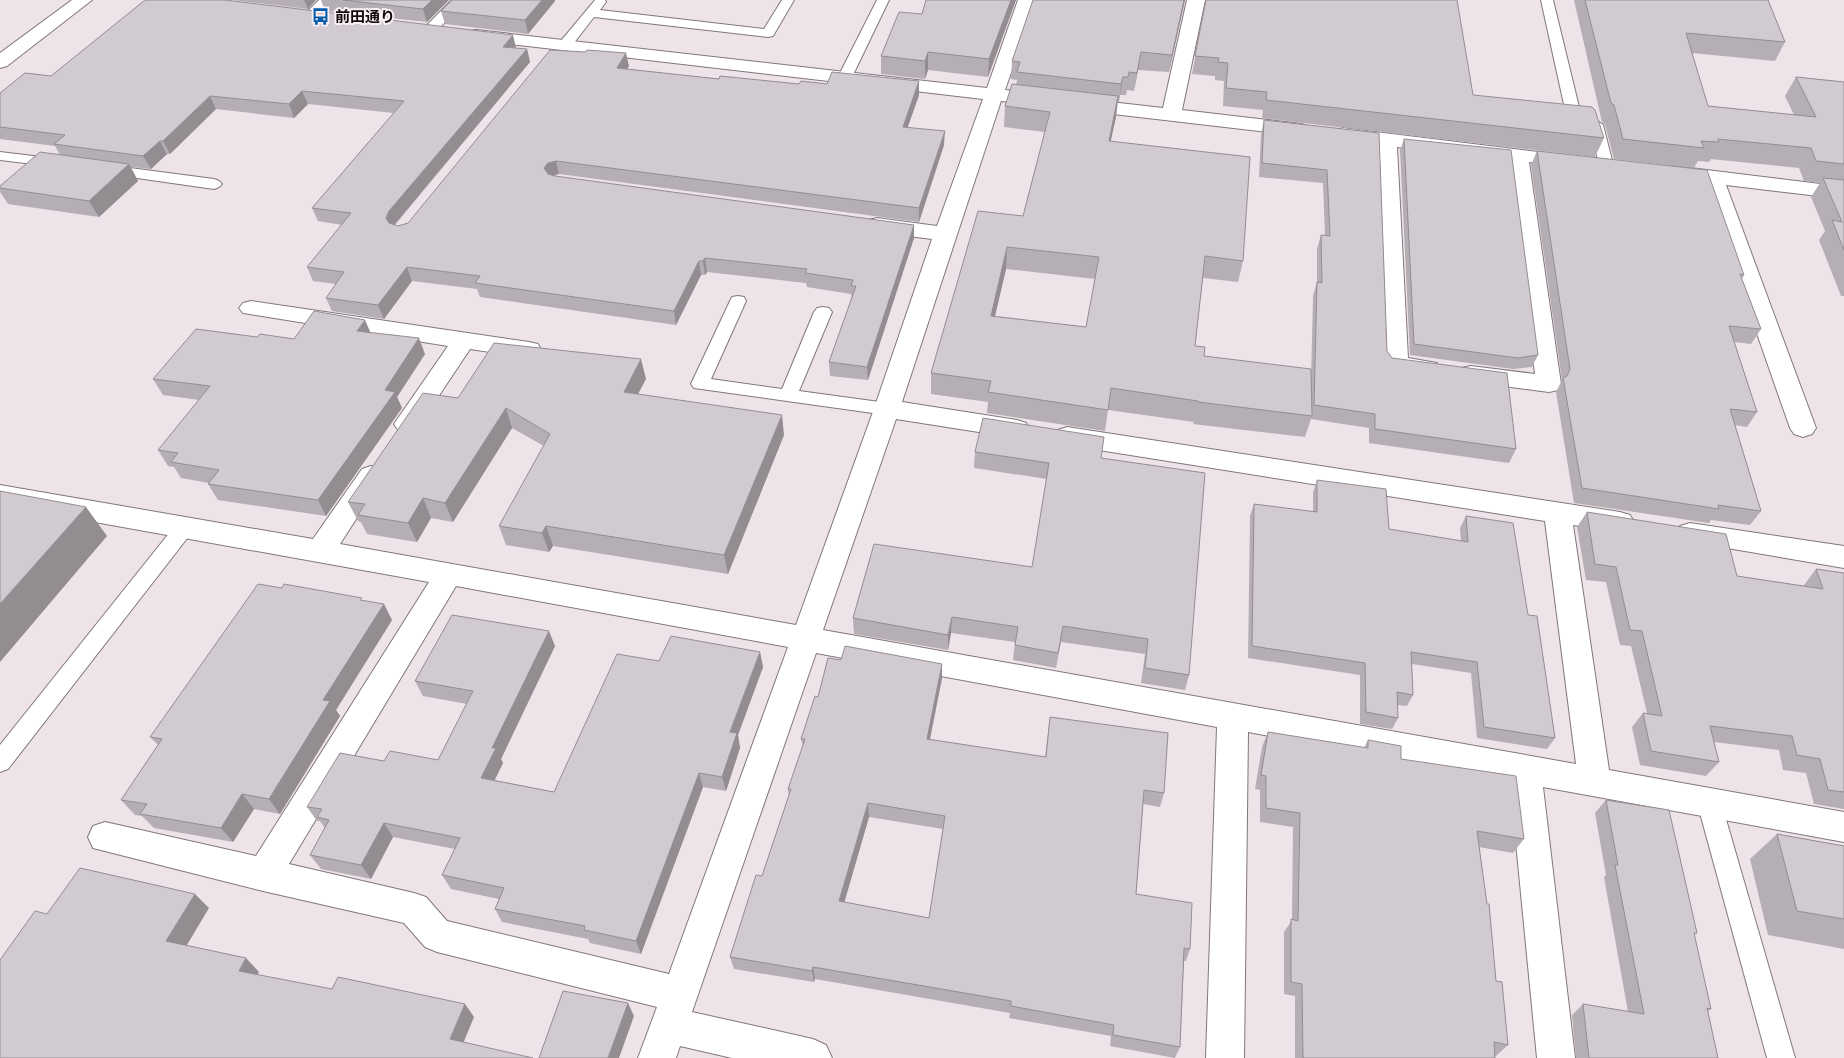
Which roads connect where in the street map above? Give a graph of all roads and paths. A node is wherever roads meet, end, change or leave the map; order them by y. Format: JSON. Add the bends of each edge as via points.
{"nodes":[{"id":1,"x":83,"y":0,"type":"edge"},
{"id":2,"x":326,"y":0,"type":"edge"},
{"id":3,"x":459,"y":0,"type":"edge"},
{"id":4,"x":601,"y":0,"type":"edge"},
{"id":5,"x":788,"y":0,"type":"edge"},
{"id":6,"x":883,"y":0,"type":"edge"},
{"id":7,"x":1027,"y":0,"type":"edge"},
{"id":8,"x":1196,"y":0,"type":"edge"},
{"id":9,"x":1548,"y":0,"type":"edge"},
{"id":10,"x":591,"y":13,"type":"junction"},
{"id":11,"x":290,"y":14,"type":"edge"},
{"id":12,"x":308,"y":16,"type":"junction"},
{"id":13,"x":337,"y":19,"type":"edge"},
{"id":14,"x":412,"y":28,"type":"edge"},
{"id":15,"x":430,"y":30,"type":"junction"},
{"id":16,"x":555,"y":50,"type":"junction"},
{"id":17,"x":2,"y":58,"type":"edge"},
{"id":18,"x":844,"y":77,"type":"junction"},
{"id":19,"x":995,"y":94,"type":"junction"},
{"id":20,"x":1172,"y":115,"type":"junction"},
{"id":21,"x":1387,"y":140,"type":"junction"},
{"id":22,"x":1518,"y":155,"type":"junction"},
{"id":23,"x":0,"y":156,"type":"edge"},
{"id":24,"x":68,"y":165,"type":"edge"},
{"id":25,"x":1615,"y":166,"type":"joint"},
{"id":26,"x":88,"y":167,"type":"edge"},
{"id":27,"x":1654,"y":170,"type":"edge"},
{"id":28,"x":1713,"y":177,"type":"junction"},
{"id":29,"x":214,"y":184,"type":"dead end"},
{"id":30,"x":1844,"y":193,"type":"edge"},
{"id":31,"x":856,"y":222,"type":"edge"},
{"id":32,"x":945,"y":234,"type":"junction"},
{"id":33,"x":738,"y":301,"type":"dead end"},
{"id":34,"x":251,"y":308,"type":"dead end"},
{"id":35,"x":823,"y":312,"type":"dead end"},
{"id":36,"x":464,"y":340,"type":"junction"},
{"id":37,"x":553,"y":354,"type":"edge"},
{"id":38,"x":788,"y":396,"type":"junction"},
{"id":39,"x":887,"y":409,"type":"junction"},
{"id":40,"x":1803,"y":428,"type":"dead end"},
{"id":41,"x":0,"y":495,"type":"edge"},
{"id":42,"x":1558,"y":512,"type":"junction"},
{"id":43,"x":186,"y":527,"type":"junction"},
{"id":44,"x":320,"y":551,"type":"junction"},
{"id":45,"x":1844,"y":557,"type":"edge"},
{"id":46,"x":449,"y":574,"type":"junction"},
{"id":47,"x":806,"y":638,"type":"junction"},
{"id":48,"x":1233,"y":717,"type":"junction"},
{"id":49,"x":0,"y":762,"type":"edge"},
{"id":50,"x":1524,"y":769,"type":"junction"},
{"id":51,"x":1594,"y":781,"type":"junction"},
{"id":52,"x":1708,"y":802,"type":"junction"},
{"id":53,"x":1844,"y":827,"type":"edge"},
{"id":54,"x":105,"y":837,"type":"dead end"},
{"id":55,"x":263,"y":875,"type":"junction"},
{"id":56,"x":668,"y":1026,"type":"edge"},
{"id":57,"x":813,"y":1058,"type":"edge"},
{"id":58,"x":1225,"y":1058,"type":"edge"},
{"id":59,"x":1556,"y":1058,"type":"edge"},
{"id":60,"x":1782,"y":1058,"type":"edge"}],
"edges":[{"from":1,"to":17,"type":"street"},
{"from":2,"to":12,"type":"lane"},
{"from":3,"to":15,"type":"lane"},
{"from":4,"to":10,"type":"lane"},
{"from":5,"to":10,"type":"lane","via":[[768,33]]},
{"from":6,"to":18,"type":"lane"},
{"from":7,"to":19,"type":"street"},
{"from":8,"to":20,"type":"street"},
{"from":9,"to":25,"type":"lane","via":[[1572,109],[1596,125]]},
{"from":10,"to":16,"type":"lane"},
{"from":11,"to":12,"type":"street"},
{"from":12,"to":13,"type":"street"},
{"from":14,"to":15,"type":"street"},
{"from":15,"to":16,"type":"street"},
{"from":16,"to":18,"type":"street"},
{"from":18,"to":19,"type":"street"},
{"from":19,"to":20,"type":"street"},
{"from":19,"to":32,"type":"street"},
{"from":20,"to":21,"type":"street"},
{"from":21,"to":22,"type":"street"},
{"from":21,"to":22,"type":"street","via":[[1396,364],[1549,384]]},
{"from":22,"to":25,"type":"street"},
{"from":23,"to":24,"type":"lane"},
{"from":26,"to":29,"type":"lane"},
{"from":27,"to":28,"type":"street"},
{"from":28,"to":30,"type":"street"},
{"from":28,"to":40,"type":"street"},
{"from":31,"to":32,"type":"street"},
{"from":32,"to":39,"type":"street"},
{"from":33,"to":38,"type":"lane","via":[[700,384]]},
{"from":34,"to":36,"type":"street"},
{"from":35,"to":38,"type":"lane"},
{"from":36,"to":37,"type":"street"},
{"from":36,"to":44,"type":"street"},
{"from":38,"to":39,"type":"lane"},
{"from":39,"to":42,"type":"street"},
{"from":39,"to":47,"type":"street"},
{"from":41,"to":43,"type":"street"},
{"from":42,"to":45,"type":"street"},
{"from":42,"to":51,"type":"street"},
{"from":43,"to":44,"type":"street"},
{"from":43,"to":49,"type":"lane"},
{"from":44,"to":46,"type":"street"},
{"from":46,"to":47,"type":"street"},
{"from":46,"to":55,"type":"street"},
{"from":47,"to":48,"type":"street"},
{"from":47,"to":56,"type":"street"},
{"from":48,"to":50,"type":"street"},
{"from":48,"to":58,"type":"street"},
{"from":50,"to":51,"type":"street"},
{"from":50,"to":59,"type":"street"},
{"from":51,"to":52,"type":"street"},
{"from":52,"to":53,"type":"street"},
{"from":52,"to":60,"type":"lane"},
{"from":54,"to":55,"type":"street"},
{"from":55,"to":56,"type":"street","via":[[414,908],[437,935]]},
{"from":56,"to":57,"type":"street"}]}
